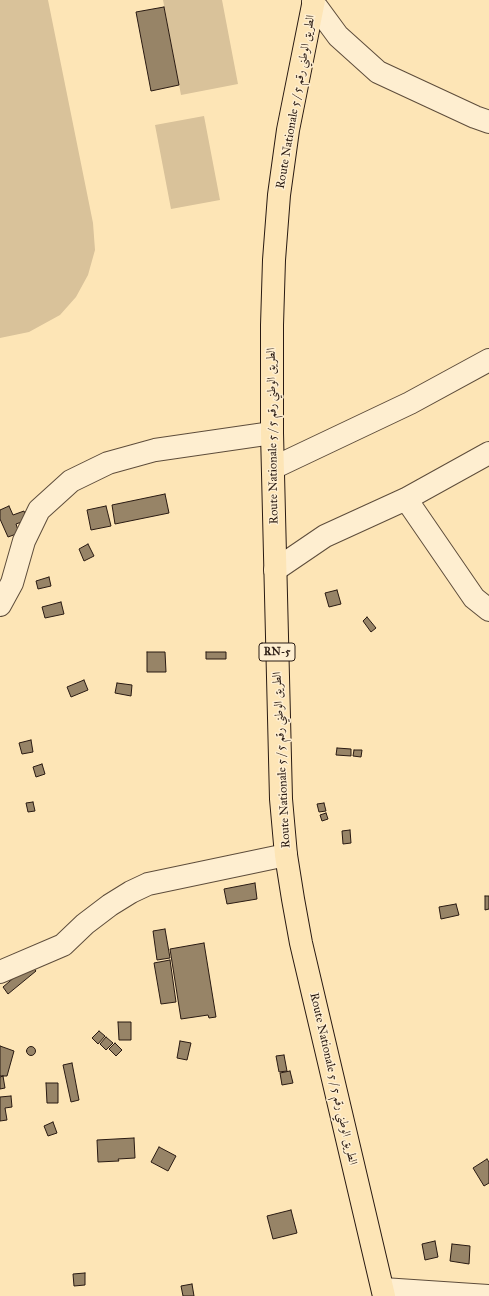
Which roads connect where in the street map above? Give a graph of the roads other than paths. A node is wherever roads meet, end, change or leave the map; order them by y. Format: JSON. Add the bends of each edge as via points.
{"nodes":[{"id":1,"x":314,"y":1,"type":"edge"},
{"id":2,"x":489,"y":122,"type":"edge"},
{"id":3,"x":489,"y":360,"type":"edge"},
{"id":4,"x":272,"y":433,"type":"junction"},
{"id":5,"x":489,"y":453,"type":"edge"},
{"id":6,"x":273,"y":468,"type":"junction"},
{"id":7,"x":406,"y":499,"type":"junction"},
{"id":8,"x":275,"y":570,"type":"junction"},
{"id":9,"x":0,"y":606,"type":"edge"},
{"id":10,"x":489,"y":610,"type":"edge"},
{"id":11,"x":286,"y":855,"type":"junction"},
{"id":12,"x":0,"y":972,"type":"edge"},
{"id":13,"x":384,"y":1292,"type":"edge"},
{"id":14,"x":488,"y":1296,"type":"edge"}],
"edges":[{"from":1,"to":2,"type":"street","via":[[338,36],[378,72]]},
{"from":1,"to":4,"type":"main road","name":"Route Nationale 5 / الطريق الوطني رقم 5","number":"RN-5","via":[[288,130],[279,195],[272,304]]},
{"from":3,"to":6,"type":"street","via":[[410,403]]},
{"from":4,"to":6,"type":"main road","name":"Route Nationale 5 / الطريق الوطني رقم 5","number":"RN-5"},
{"from":4,"to":9,"type":"street","via":[[155,450],[108,463],[71,481],[39,510],[24,541],[12,583]]},
{"from":5,"to":7,"type":"street"},
{"from":6,"to":8,"type":"main road","name":"Route Nationale 5 / الطريق الوطني رقم 5","number":"RN-5"},
{"from":7,"to":8,"type":"street","via":[[325,536]]},
{"from":7,"to":10,"type":"street","via":[[474,598]]},
{"from":8,"to":11,"type":"main road","name":"Route Nationale 5 / الطريق الوطني رقم 5","number":"RN-5","via":[[281,792]]},
{"from":11,"to":12,"type":"street","via":[[148,884],[110,905],[63,945]]},
{"from":11,"to":13,"type":"main road","name":"Route Nationale 5 / الطريق الوطني رقم 5","number":"RN-5","via":[[301,943]]},
{"from":13,"to":14,"type":"street"}]}
